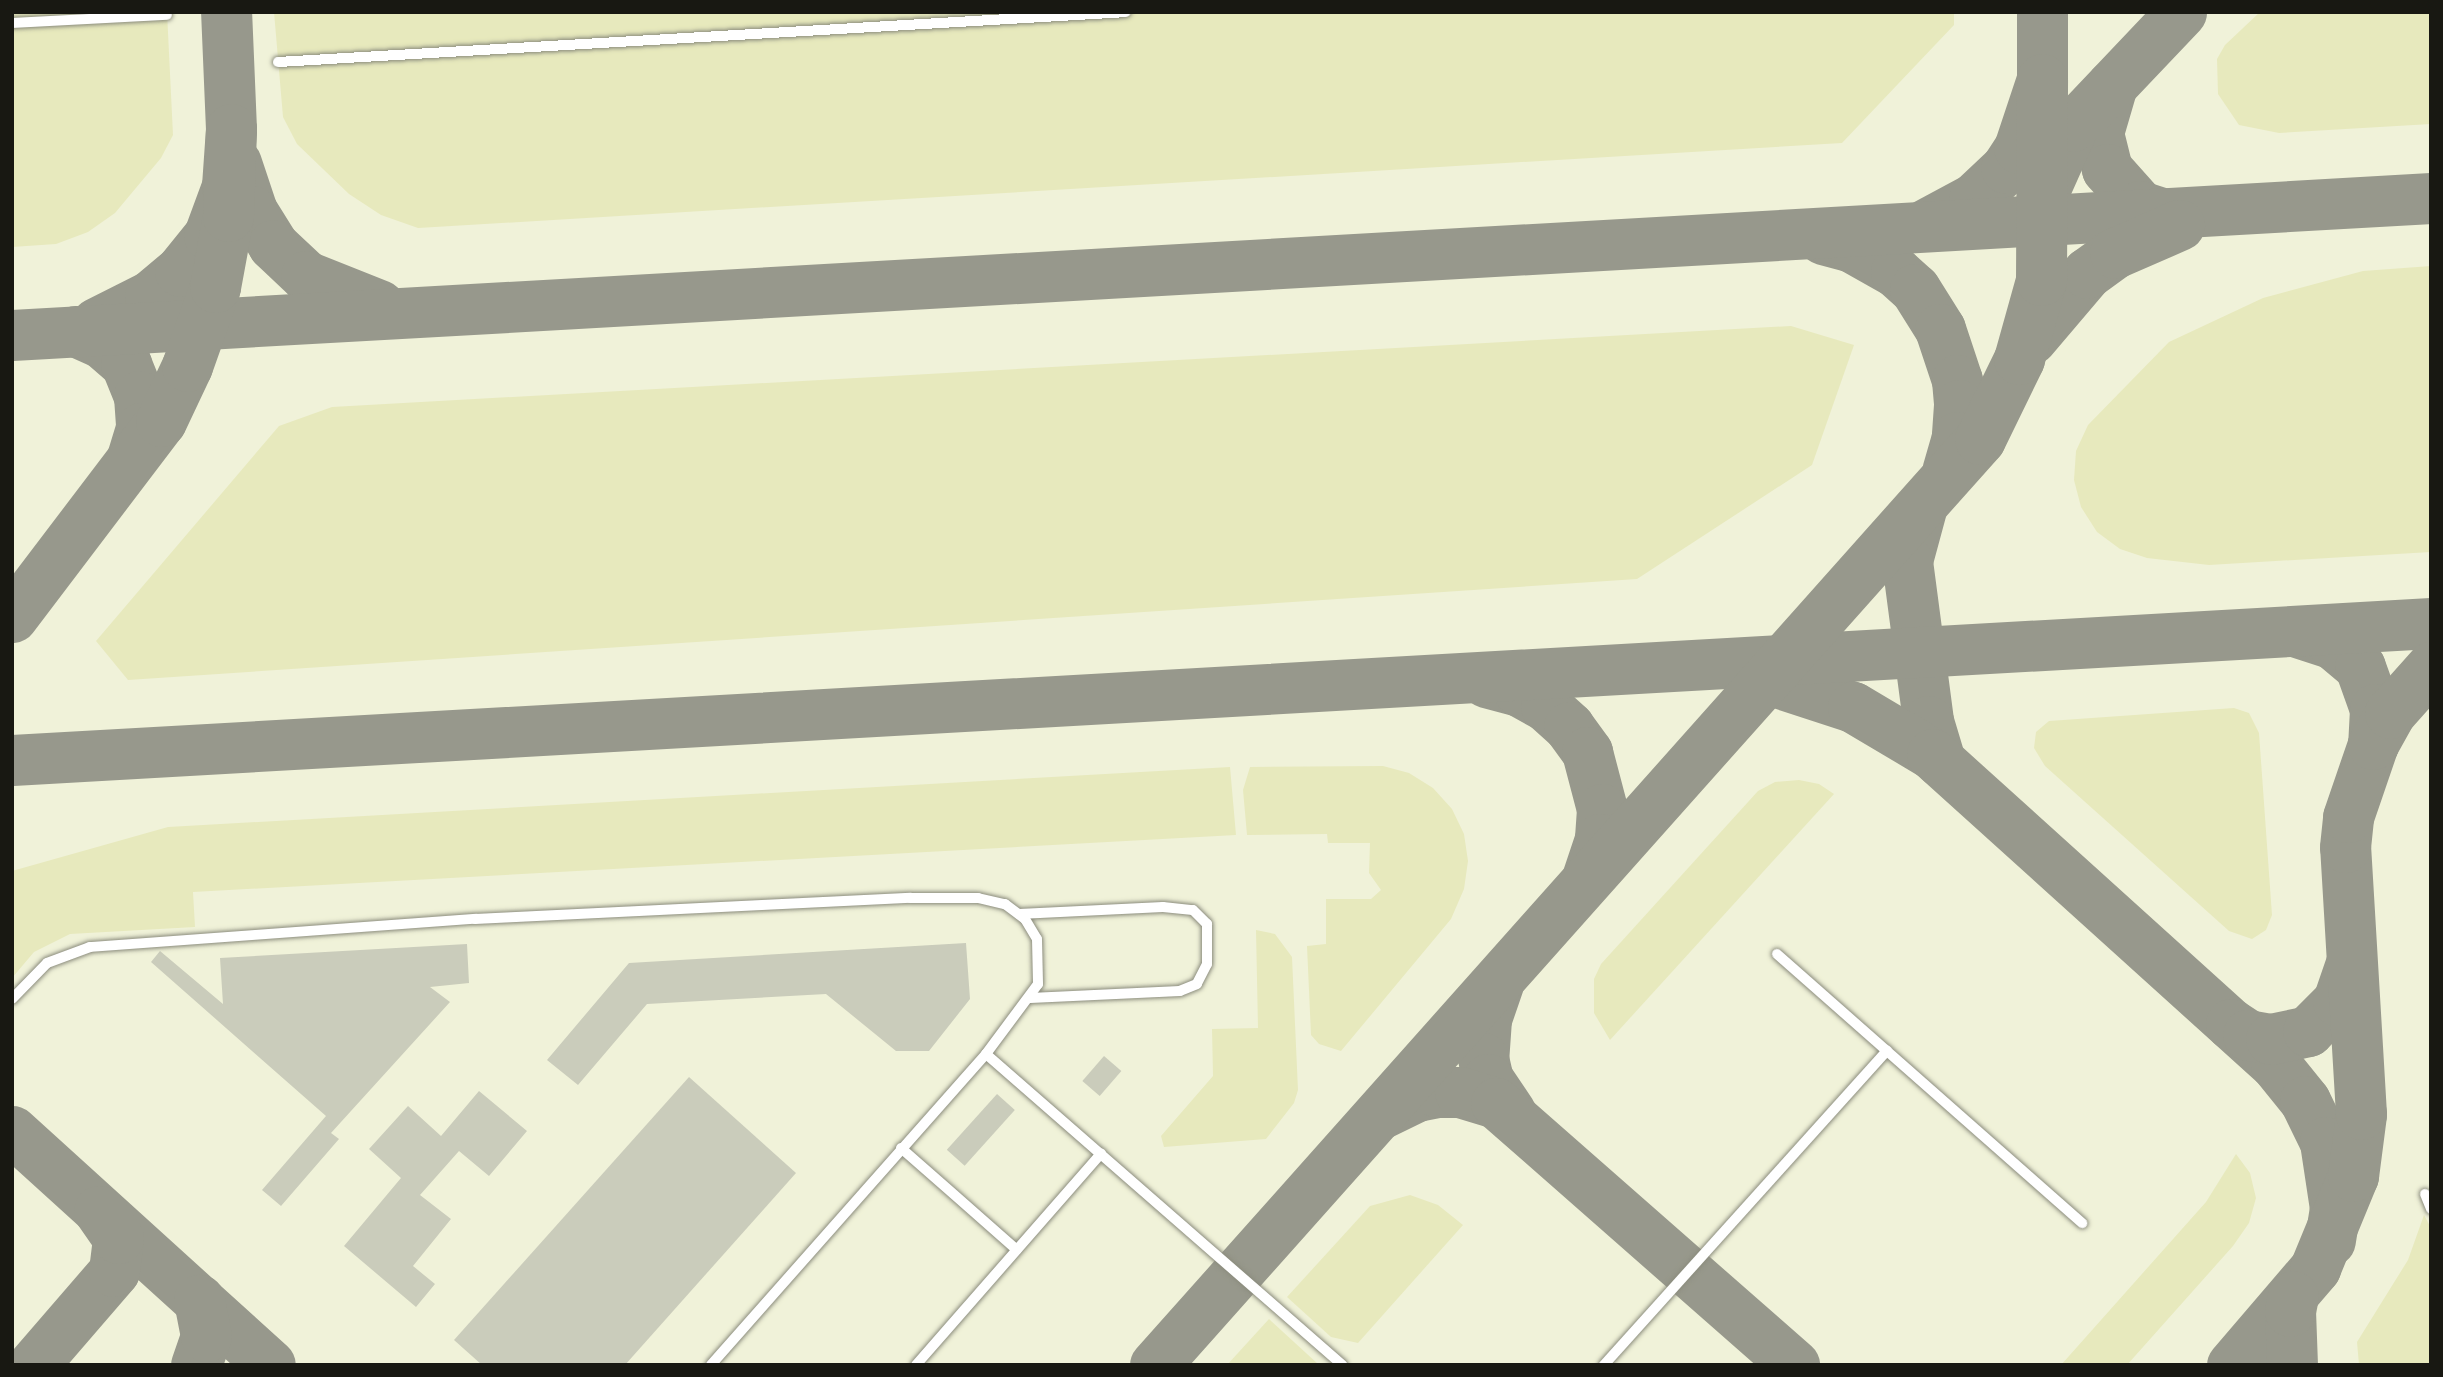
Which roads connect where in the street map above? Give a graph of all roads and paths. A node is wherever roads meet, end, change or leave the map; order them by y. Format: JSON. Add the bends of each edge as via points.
{"nodes":[{"id":1,"x":1126,"y":12,"type":"edge"},
{"id":2,"x":167,"y":15,"type":"dead end"},
{"id":3,"x":12,"y":23,"type":"edge"},
{"id":4,"x":278,"y":62,"type":"dead end"},
{"id":5,"x":1019,"y":914,"type":"junction"},
{"id":6,"x":1777,"y":954,"type":"dead end"},
{"id":7,"x":1030,"y":998,"type":"junction"},
{"id":8,"x":12,"y":999,"type":"edge"},
{"id":9,"x":1887,"y":1051,"type":"junction"},
{"id":10,"x":986,"y":1054,"type":"junction"},
{"id":11,"x":901,"y":1148,"type":"junction"},
{"id":12,"x":1101,"y":1154,"type":"junction"},
{"id":13,"x":2425,"y":1194,"type":"dead end"},
{"id":14,"x":2431,"y":1209,"type":"edge"},
{"id":15,"x":2082,"y":1223,"type":"dead end"},
{"id":16,"x":1017,"y":1250,"type":"junction"},
{"id":17,"x":711,"y":1365,"type":"edge"},
{"id":18,"x":916,"y":1365,"type":"edge"},
{"id":19,"x":1342,"y":1365,"type":"edge"},
{"id":20,"x":1604,"y":1365,"type":"edge"}],
"edges":[{"from":1,"to":4,"type":"lane"},
{"from":2,"to":3,"type":"lane"},
{"from":5,"to":7,"type":"lane","via":[[1037,939],[1041,954],[1038,984]]},
{"from":5,"to":7,"type":"lane","via":[[1163,907],[1193,910],[1207,924],[1207,964],[1197,984],[1180,990]]},
{"from":5,"to":8,"type":"lane","via":[[1005,904],[978,898],[910,898],[475,919],[90,947],[47,963]]},
{"from":6,"to":9,"type":"lane"},
{"from":7,"to":10,"type":"lane"},
{"from":9,"to":15,"type":"lane"},
{"from":9,"to":20,"type":"lane"},
{"from":10,"to":11,"type":"lane"},
{"from":10,"to":12,"type":"lane"},
{"from":11,"to":16,"type":"lane"},
{"from":11,"to":17,"type":"lane"},
{"from":12,"to":16,"type":"lane"},
{"from":12,"to":19,"type":"lane"},
{"from":13,"to":14,"type":"lane"},
{"from":16,"to":18,"type":"lane"}]}
